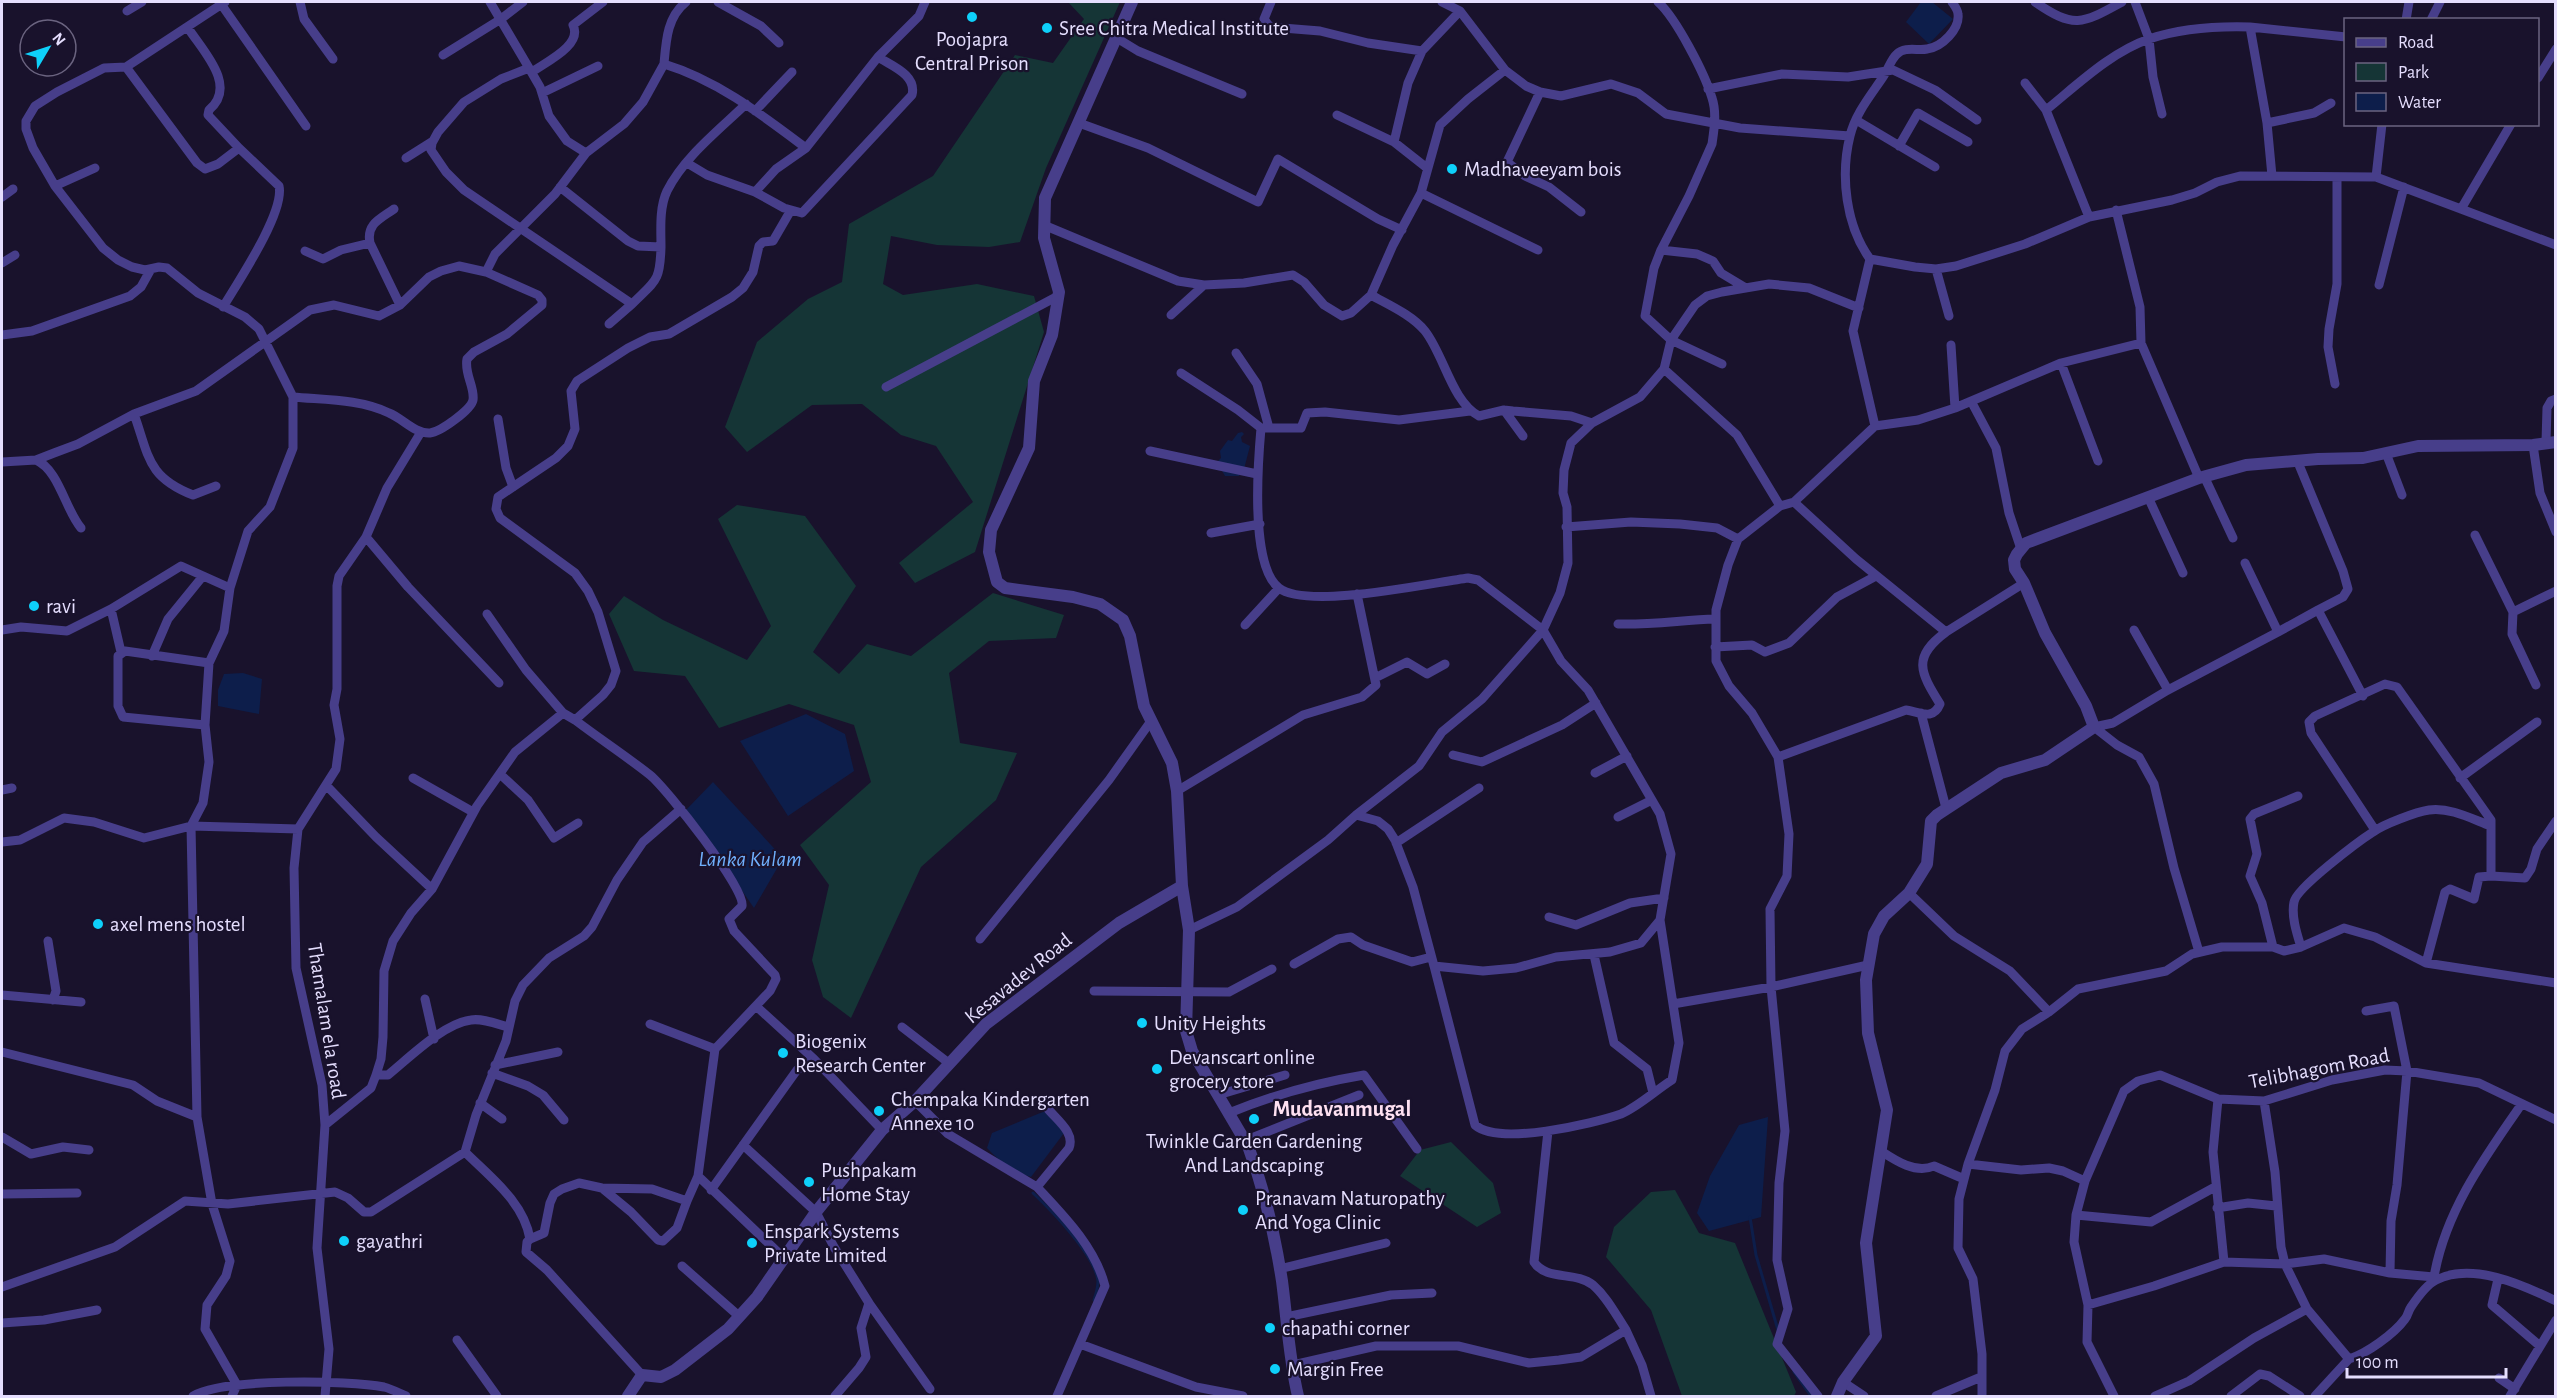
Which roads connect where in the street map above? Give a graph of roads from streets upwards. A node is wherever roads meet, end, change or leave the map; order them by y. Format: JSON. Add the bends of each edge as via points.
{"nodes":[{"id":1,"x":142,"y":2,"type":"edge"},
{"id":2,"x":300,"y":2,"type":"edge"},
{"id":3,"x":490,"y":2,"type":"edge"},
{"id":4,"x":523,"y":2,"type":"edge"},
{"id":5,"x":603,"y":2,"type":"edge"},
{"id":6,"x":686,"y":2,"type":"edge"},
{"id":7,"x":718,"y":2,"type":"edge"},
{"id":8,"x":925,"y":2,"type":"edge"},
{"id":9,"x":1132,"y":2,"type":"edge"},
{"id":10,"x":1271,"y":2,"type":"edge"},
{"id":11,"x":1442,"y":2,"type":"edge"},
{"id":12,"x":1658,"y":2,"type":"edge"},
{"id":13,"x":1952,"y":2,"type":"edge"},
{"id":14,"x":2035,"y":2,"type":"edge"},
{"id":15,"x":2122,"y":2,"type":"edge"},
{"id":16,"x":2135,"y":2,"type":"edge"},
{"id":17,"x":2409,"y":2,"type":"edge"},
{"id":18,"x":2440,"y":2,"type":"edge"},
{"id":19,"x":223,"y":3,"type":"edge"},
{"id":20,"x":127,"y":11,"type":"dead end"},
{"id":21,"x":1460,"y":11,"type":"junction"},
{"id":22,"x":2406,"y":18,"type":"edge"},
{"id":23,"x":2432,"y":18,"type":"edge"},
{"id":24,"x":501,"y":19,"type":"junction"},
{"id":25,"x":2250,"y":27,"type":"junction"},
{"id":26,"x":188,"y":28,"type":"junction"},
{"id":27,"x":1115,"y":37,"type":"junction"},
{"id":28,"x":2344,"y":37,"type":"edge"},
{"id":29,"x":2149,"y":39,"type":"junction"},
{"id":30,"x":779,"y":43,"type":"dead end"},
{"id":31,"x":2556,"y":49,"type":"edge"},
{"id":32,"x":1422,"y":51,"type":"junction"},
{"id":33,"x":443,"y":55,"type":"dead end"},
{"id":34,"x":878,"y":57,"type":"junction"},
{"id":35,"x":333,"y":59,"type":"dead end"},
{"id":36,"x":664,"y":64,"type":"junction"},
{"id":37,"x":598,"y":66,"type":"dead end"},
{"id":38,"x":126,"y":67,"type":"junction"},
{"id":39,"x":530,"y":70,"type":"junction"},
{"id":40,"x":1505,"y":70,"type":"junction"},
{"id":41,"x":792,"y":72,"type":"dead end"},
{"id":42,"x":1887,"y":72,"type":"junction"},
{"id":43,"x":2539,"y":76,"type":"edge"},
{"id":44,"x":2025,"y":83,"type":"dead end"},
{"id":45,"x":1708,"y":89,"type":"junction"},
{"id":46,"x":1540,"y":92,"type":"junction"},
{"id":47,"x":542,"y":93,"type":"junction"},
{"id":48,"x":1242,"y":94,"type":"dead end"},
{"id":49,"x":2331,"y":103,"type":"dead end"},
{"id":50,"x":746,"y":104,"type":"junction"},
{"id":51,"x":2046,"y":110,"type":"junction"},
{"id":52,"x":755,"y":111,"type":"junction"},
{"id":53,"x":2162,"y":114,"type":"dead end"},
{"id":54,"x":1337,"y":115,"type":"dead end"},
{"id":55,"x":1856,"y":120,"type":"junction"},
{"id":56,"x":1977,"y":120,"type":"dead end"},
{"id":57,"x":1079,"y":123,"type":"junction"},
{"id":58,"x":1714,"y":123,"type":"junction"},
{"id":59,"x":2267,"y":123,"type":"junction"},
{"id":60,"x":306,"y":126,"type":"dead end"},
{"id":61,"x":2382,"y":126,"type":"edge"},
{"id":62,"x":2510,"y":126,"type":"edge"},
{"id":63,"x":1850,"y":136,"type":"junction"},
{"id":64,"x":433,"y":141,"type":"junction"},
{"id":65,"x":1394,"y":142,"type":"junction"},
{"id":66,"x":1968,"y":142,"type":"dead end"},
{"id":67,"x":1899,"y":146,"type":"junction"},
{"id":68,"x":239,"y":147,"type":"junction"},
{"id":69,"x":806,"y":148,"type":"junction"},
{"id":70,"x":586,"y":153,"type":"junction"},
{"id":71,"x":406,"y":158,"type":"dead end"},
{"id":72,"x":687,"y":163,"type":"junction"},
{"id":73,"x":1935,"y":167,"type":"dead end"},
{"id":74,"x":95,"y":168,"type":"dead end"},
{"id":75,"x":1427,"y":168,"type":"junction"},
{"id":76,"x":2272,"y":176,"type":"junction"},
{"id":77,"x":2337,"y":177,"type":"junction"},
{"id":78,"x":2376,"y":177,"type":"junction"},
{"id":79,"x":55,"y":186,"type":"junction"},
{"id":80,"x":2404,"y":187,"type":"junction"},
{"id":81,"x":560,"y":188,"type":"junction"},
{"id":82,"x":13,"y":189,"type":"dead end"},
{"id":83,"x":755,"y":192,"type":"junction"},
{"id":84,"x":1422,"y":194,"type":"junction"},
{"id":85,"x":2,"y":197,"type":"edge"},
{"id":86,"x":394,"y":209,"type":"dead end"},
{"id":87,"x":2461,"y":209,"type":"junction"},
{"id":88,"x":791,"y":210,"type":"junction"},
{"id":89,"x":2116,"y":210,"type":"junction"},
{"id":90,"x":1581,"y":212,"type":"dead end"},
{"id":91,"x":2090,"y":216,"type":"junction"},
{"id":92,"x":1046,"y":226,"type":"junction"},
{"id":93,"x":520,"y":228,"type":"junction"},
{"id":94,"x":1402,"y":230,"type":"junction"},
{"id":95,"x":370,"y":243,"type":"junction"},
{"id":96,"x":2556,"y":245,"type":"edge"},
{"id":97,"x":661,"y":247,"type":"junction"},
{"id":98,"x":1538,"y":250,"type":"dead end"},
{"id":99,"x":1661,"y":250,"type":"junction"},
{"id":100,"x":305,"y":251,"type":"dead end"},
{"id":101,"x":15,"y":255,"type":"dead end"},
{"id":102,"x":1870,"y":259,"type":"junction"},
{"id":103,"x":2,"y":262,"type":"edge"},
{"id":104,"x":151,"y":269,"type":"junction"},
{"id":105,"x":1936,"y":269,"type":"junction"},
{"id":106,"x":486,"y":272,"type":"junction"},
{"id":107,"x":1204,"y":285,"type":"junction"},
{"id":108,"x":2379,"y":285,"type":"dead end"},
{"id":109,"x":1746,"y":288,"type":"junction"},
{"id":110,"x":1371,"y":295,"type":"junction"},
{"id":111,"x":1058,"y":296,"type":"junction"},
{"id":112,"x":632,"y":304,"type":"junction"},
{"id":113,"x":400,"y":305,"type":"junction"},
{"id":114,"x":223,"y":307,"type":"junction"},
{"id":115,"x":1859,"y":308,"type":"junction"},
{"id":116,"x":1171,"y":315,"type":"dead end"},
{"id":117,"x":1949,"y":316,"type":"dead end"},
{"id":118,"x":609,"y":324,"type":"dead end"},
{"id":119,"x":2,"y":335,"type":"edge"},
{"id":120,"x":265,"y":340,"type":"junction"},
{"id":121,"x":1671,"y":340,"type":"junction"},
{"id":122,"x":2141,"y":343,"type":"junction"},
{"id":123,"x":1951,"y":345,"type":"dead end"},
{"id":124,"x":1236,"y":353,"type":"dead end"},
{"id":125,"x":2061,"y":363,"type":"junction"},
{"id":126,"x":1722,"y":364,"type":"dead end"},
{"id":127,"x":1664,"y":369,"type":"junction"},
{"id":128,"x":1181,"y":373,"type":"dead end"},
{"id":129,"x":2335,"y":384,"type":"dead end"},
{"id":130,"x":886,"y":387,"type":"dead end"},
{"id":131,"x":293,"y":397,"type":"junction"},
{"id":132,"x":2556,"y":399,"type":"edge"},
{"id":133,"x":1971,"y":401,"type":"junction"},
{"id":134,"x":1954,"y":408,"type":"junction"},
{"id":135,"x":1504,"y":410,"type":"junction"},
{"id":136,"x":1470,"y":411,"type":"junction"},
{"id":137,"x":134,"y":414,"type":"junction"},
{"id":138,"x":498,"y":419,"type":"dead end"},
{"id":139,"x":1592,"y":423,"type":"junction"},
{"id":140,"x":1875,"y":426,"type":"junction"},
{"id":141,"x":1265,"y":428,"type":"junction"},
{"id":142,"x":421,"y":432,"type":"junction"},
{"id":143,"x":1523,"y":436,"type":"dead end"},
{"id":144,"x":2551,"y":442,"type":"edge"},
{"id":145,"x":2533,"y":445,"type":"junction"},
{"id":146,"x":1150,"y":451,"type":"dead end"},
{"id":147,"x":2386,"y":453,"type":"junction"},
{"id":148,"x":36,"y":460,"type":"junction"},
{"id":149,"x":2297,"y":460,"type":"junction"},
{"id":150,"x":2,"y":462,"type":"edge"},
{"id":151,"x":2098,"y":462,"type":"dead end"},
{"id":152,"x":1257,"y":474,"type":"junction"},
{"id":153,"x":2201,"y":477,"type":"junction"},
{"id":154,"x":216,"y":486,"type":"dead end"},
{"id":155,"x":513,"y":487,"type":"junction"},
{"id":156,"x":2402,"y":495,"type":"dead end"},
{"id":157,"x":2148,"y":497,"type":"junction"},
{"id":158,"x":1794,"y":502,"type":"junction"},
{"id":159,"x":1780,"y":506,"type":"junction"},
{"id":160,"x":1260,"y":524,"type":"junction"},
{"id":161,"x":1566,"y":527,"type":"junction"},
{"id":162,"x":81,"y":528,"type":"dead end"},
{"id":163,"x":2556,"y":532,"type":"edge"},
{"id":164,"x":1211,"y":533,"type":"dead end"},
{"id":165,"x":2475,"y":535,"type":"dead end"},
{"id":166,"x":366,"y":537,"type":"junction"},
{"id":167,"x":2233,"y":538,"type":"dead end"},
{"id":168,"x":1738,"y":539,"type":"junction"},
{"id":169,"x":2021,"y":549,"type":"junction"},
{"id":170,"x":2246,"y":563,"type":"dead end"},
{"id":171,"x":2183,"y":573,"type":"dead end"},
{"id":172,"x":203,"y":576,"type":"junction"},
{"id":173,"x":1876,"y":576,"type":"junction"},
{"id":174,"x":2024,"y":584,"type":"junction"},
{"id":175,"x":230,"y":588,"type":"junction"},
{"id":176,"x":1279,"y":588,"type":"junction"},
{"id":177,"x":2556,"y":591,"type":"edge"},
{"id":178,"x":1357,"y":594,"type":"junction"},
{"id":179,"x":111,"y":609,"type":"junction"},
{"id":180,"x":2318,"y":610,"type":"junction"},
{"id":181,"x":2513,"y":612,"type":"junction"},
{"id":182,"x":487,"y":614,"type":"dead end"},
{"id":183,"x":1716,"y":619,"type":"junction"},
{"id":184,"x":1618,"y":624,"type":"dead end"},
{"id":185,"x":1245,"y":625,"type":"dead end"},
{"id":186,"x":2,"y":630,"type":"edge"},
{"id":187,"x":1544,"y":630,"type":"junction"},
{"id":188,"x":2134,"y":630,"type":"dead end"},
{"id":189,"x":1946,"y":632,"type":"junction"},
{"id":190,"x":2278,"y":632,"type":"junction"},
{"id":191,"x":1715,"y":648,"type":"junction"},
{"id":192,"x":121,"y":652,"type":"junction"},
{"id":193,"x":152,"y":656,"type":"junction"},
{"id":194,"x":209,"y":663,"type":"junction"},
{"id":195,"x":1445,"y":664,"type":"dead end"},
{"id":196,"x":1375,"y":678,"type":"junction"},
{"id":197,"x":499,"y":683,"type":"dead end"},
{"id":198,"x":2536,"y":685,"type":"dead end"},
{"id":199,"x":2168,"y":690,"type":"junction"},
{"id":200,"x":2363,"y":696,"type":"junction"},
{"id":201,"x":1596,"y":703,"type":"junction"},
{"id":202,"x":563,"y":713,"type":"junction"},
{"id":203,"x":1921,"y":713,"type":"junction"},
{"id":204,"x":575,"y":720,"type":"junction"},
{"id":205,"x":1151,"y":721,"type":"junction"},
{"id":206,"x":2537,"y":722,"type":"dead end"},
{"id":207,"x":205,"y":725,"type":"junction"},
{"id":208,"x":2094,"y":727,"type":"junction"},
{"id":209,"x":1453,"y":755,"type":"dead end"},
{"id":210,"x":1627,"y":756,"type":"junction"},
{"id":211,"x":1778,"y":757,"type":"junction"},
{"id":212,"x":1595,"y":773,"type":"dead end"},
{"id":213,"x":500,"y":774,"type":"junction"},
{"id":214,"x":413,"y":778,"type":"dead end"},
{"id":215,"x":2460,"y":778,"type":"junction"},
{"id":216,"x":326,"y":785,"type":"junction"},
{"id":217,"x":12,"y":788,"type":"dead end"},
{"id":218,"x":1479,"y":788,"type":"dead end"},
{"id":219,"x":2,"y":790,"type":"edge"},
{"id":220,"x":1177,"y":790,"type":"junction"},
{"id":221,"x":2298,"y":796,"type":"dead end"},
{"id":222,"x":1653,"y":800,"type":"junction"},
{"id":223,"x":1946,"y":808,"type":"junction"},
{"id":224,"x":681,"y":809,"type":"junction"},
{"id":225,"x":473,"y":812,"type":"junction"},
{"id":226,"x":1356,"y":815,"type":"junction"},
{"id":227,"x":1618,"y":817,"type":"dead end"},
{"id":228,"x":2556,"y":820,"type":"edge"},
{"id":229,"x":578,"y":823,"type":"dead end"},
{"id":230,"x":191,"y":826,"type":"junction"},
{"id":231,"x":2491,"y":826,"type":"junction"},
{"id":232,"x":298,"y":829,"type":"junction"},
{"id":233,"x":2375,"y":830,"type":"junction"},
{"id":234,"x":2,"y":842,"type":"edge"},
{"id":235,"x":1396,"y":843,"type":"junction"},
{"id":236,"x":2490,"y":876,"type":"junction"},
{"id":237,"x":1182,"y":886,"type":"junction"},
{"id":238,"x":432,"y":889,"type":"junction"},
{"id":239,"x":1909,"y":893,"type":"junction"},
{"id":240,"x":1664,"y":898,"type":"junction"},
{"id":241,"x":1549,"y":917,"type":"dead end"},
{"id":242,"x":1660,"y":920,"type":"junction"},
{"id":243,"x":1188,"y":930,"type":"junction"},
{"id":244,"x":980,"y":939,"type":"dead end"},
{"id":245,"x":48,"y":941,"type":"dead end"},
{"id":246,"x":2273,"y":947,"type":"junction"},
{"id":247,"x":2301,"y":947,"type":"junction"},
{"id":248,"x":2199,"y":952,"type":"junction"},
{"id":249,"x":1594,"y":955,"type":"junction"},
{"id":250,"x":1432,"y":962,"type":"junction"},
{"id":251,"x":2426,"y":963,"type":"junction"},
{"id":252,"x":1294,"y":964,"type":"dead end"},
{"id":253,"x":1868,"y":965,"type":"junction"},
{"id":254,"x":1272,"y":969,"type":"dead end"},
{"id":255,"x":2556,"y":982,"type":"edge"},
{"id":256,"x":1771,"y":987,"type":"junction"},
{"id":257,"x":1094,"y":991,"type":"dead end"},
{"id":258,"x":1187,"y":992,"type":"junction"},
{"id":259,"x":2,"y":995,"type":"edge"},
{"id":260,"x":425,"y":999,"type":"dead end"},
{"id":261,"x":53,"y":1000,"type":"junction"},
{"id":262,"x":81,"y":1002,"type":"dead end"},
{"id":263,"x":1673,"y":1004,"type":"junction"},
{"id":264,"x":756,"y":1006,"type":"junction"},
{"id":265,"x":2366,"y":1011,"type":"dead end"},
{"id":266,"x":2049,"y":1012,"type":"junction"},
{"id":267,"x":650,"y":1024,"type":"dead end"},
{"id":268,"x":508,"y":1027,"type":"junction"},
{"id":269,"x":902,"y":1027,"type":"dead end"},
{"id":270,"x":434,"y":1039,"type":"junction"},
{"id":271,"x":715,"y":1049,"type":"junction"},
{"id":272,"x":2,"y":1052,"type":"edge"},
{"id":273,"x":558,"y":1052,"type":"dead end"},
{"id":274,"x":814,"y":1059,"type":"junction"},
{"id":275,"x":950,"y":1064,"type":"junction"},
{"id":276,"x":494,"y":1069,"type":"junction"},
{"id":277,"x":2407,"y":1071,"type":"junction"},
{"id":278,"x":376,"y":1075,"type":"junction"},
{"id":279,"x":1285,"y":1075,"type":"dead end"},
{"id":280,"x":1653,"y":1093,"type":"junction"},
{"id":281,"x":1218,"y":1095,"type":"junction"},
{"id":282,"x":1359,"y":1095,"type":"dead end"},
{"id":283,"x":2218,"y":1099,"type":"junction"},
{"id":284,"x":915,"y":1101,"type":"junction"},
{"id":285,"x":2264,"y":1101,"type":"junction"},
{"id":286,"x":480,"y":1103,"type":"junction"},
{"id":287,"x":2521,"y":1105,"type":"junction"},
{"id":288,"x":1048,"y":1109,"type":"dead end"},
{"id":289,"x":1228,"y":1113,"type":"junction"},
{"id":290,"x":197,"y":1117,"type":"junction"},
{"id":291,"x":502,"y":1119,"type":"dead end"},
{"id":292,"x":564,"y":1120,"type":"dead end"},
{"id":293,"x":2556,"y":1120,"type":"edge"},
{"id":294,"x":324,"y":1125,"type":"junction"},
{"id":295,"x":882,"y":1130,"type":"junction"},
{"id":296,"x":1548,"y":1131,"type":"junction"},
{"id":297,"x":2,"y":1137,"type":"edge"},
{"id":298,"x":1244,"y":1141,"type":"junction"},
{"id":299,"x":743,"y":1145,"type":"junction"},
{"id":300,"x":1417,"y":1149,"type":"dead end"},
{"id":301,"x":89,"y":1150,"type":"dead end"},
{"id":302,"x":1881,"y":1151,"type":"junction"},
{"id":303,"x":465,"y":1152,"type":"junction"},
{"id":304,"x":1968,"y":1164,"type":"junction"},
{"id":305,"x":698,"y":1176,"type":"junction"},
{"id":306,"x":1964,"y":1179,"type":"junction"},
{"id":307,"x":2085,"y":1181,"type":"junction"},
{"id":308,"x":1037,"y":1187,"type":"junction"},
{"id":309,"x":2215,"y":1187,"type":"junction"},
{"id":310,"x":602,"y":1188,"type":"junction"},
{"id":311,"x":711,"y":1190,"type":"junction"},
{"id":312,"x":77,"y":1193,"type":"dead end"},
{"id":313,"x":2,"y":1194,"type":"edge"},
{"id":314,"x":319,"y":1195,"type":"junction"},
{"id":315,"x":687,"y":1201,"type":"junction"},
{"id":316,"x":212,"y":1204,"type":"junction"},
{"id":317,"x":2276,"y":1206,"type":"junction"},
{"id":318,"x":2217,"y":1208,"type":"junction"},
{"id":319,"x":816,"y":1212,"type":"junction"},
{"id":320,"x":2076,"y":1215,"type":"junction"},
{"id":321,"x":530,"y":1239,"type":"junction"},
{"id":322,"x":1386,"y":1243,"type":"dead end"},
{"id":323,"x":784,"y":1258,"type":"junction"},
{"id":324,"x":2224,"y":1262,"type":"junction"},
{"id":325,"x":2285,"y":1264,"type":"junction"},
{"id":326,"x":682,"y":1266,"type":"dead end"},
{"id":327,"x":1279,"y":1269,"type":"junction"},
{"id":328,"x":2390,"y":1273,"type":"junction"},
{"id":329,"x":2435,"y":1279,"type":"junction"},
{"id":330,"x":2498,"y":1279,"type":"junction"},
{"id":331,"x":2,"y":1287,"type":"edge"},
{"id":332,"x":1432,"y":1293,"type":"dead end"},
{"id":333,"x":2556,"y":1300,"type":"edge"},
{"id":334,"x":869,"y":1303,"type":"junction"},
{"id":335,"x":2088,"y":1305,"type":"junction"},
{"id":336,"x":2307,"y":1309,"type":"junction"},
{"id":337,"x":97,"y":1310,"type":"dead end"},
{"id":338,"x":740,"y":1317,"type":"junction"},
{"id":339,"x":1286,"y":1317,"type":"junction"},
{"id":340,"x":2556,"y":1320,"type":"edge"},
{"id":341,"x":2,"y":1323,"type":"edge"},
{"id":342,"x":1626,"y":1330,"type":"junction"},
{"id":343,"x":457,"y":1340,"type":"dead end"},
{"id":344,"x":1080,"y":1344,"type":"junction"},
{"id":345,"x":2540,"y":1346,"type":"junction"},
{"id":346,"x":2349,"y":1359,"type":"junction"},
{"id":347,"x":1293,"y":1365,"type":"junction"},
{"id":348,"x":642,"y":1375,"type":"junction"},
{"id":349,"x":1981,"y":1377,"type":"junction"},
{"id":350,"x":2499,"y":1378,"type":"dead end"},
{"id":351,"x":1843,"y":1382,"type":"junction"},
{"id":352,"x":326,"y":1383,"type":"junction"},
{"id":353,"x":237,"y":1384,"type":"junction"},
{"id":354,"x":930,"y":1389,"type":"dead end"},
{"id":355,"x":2512,"y":1393,"type":"edge"},
{"id":356,"x":193,"y":1396,"type":"edge"},
{"id":357,"x":232,"y":1396,"type":"edge"},
{"id":358,"x":325,"y":1396,"type":"edge"},
{"id":359,"x":406,"y":1396,"type":"edge"},
{"id":360,"x":497,"y":1396,"type":"edge"},
{"id":361,"x":628,"y":1396,"type":"edge"},
{"id":362,"x":835,"y":1396,"type":"edge"},
{"id":363,"x":1057,"y":1396,"type":"edge"},
{"id":364,"x":1243,"y":1396,"type":"edge"},
{"id":365,"x":1298,"y":1396,"type":"edge"},
{"id":366,"x":1651,"y":1396,"type":"edge"},
{"id":367,"x":1818,"y":1396,"type":"edge"},
{"id":368,"x":1836,"y":1396,"type":"edge"},
{"id":369,"x":1864,"y":1396,"type":"edge"},
{"id":370,"x":1936,"y":1396,"type":"edge"},
{"id":371,"x":1982,"y":1396,"type":"edge"},
{"id":372,"x":2114,"y":1396,"type":"edge"},
{"id":373,"x":2155,"y":1396,"type":"edge"},
{"id":374,"x":2230,"y":1396,"type":"edge"},
{"id":375,"x":2300,"y":1396,"type":"edge"},
{"id":376,"x":2315,"y":1396,"type":"edge"}],
"edges":[{"from":1,"to":20,"type":"street"},
{"from":2,"to":35,"type":"street","via":[[304,19]]},
{"from":3,"to":24,"type":"street"},
{"from":4,"to":24,"type":"street"},
{"from":5,"to":39,"type":"street","via":[[573,25],[575,38],[563,50]]},
{"from":6,"to":36,"type":"street","via":[[671,23]]},
{"from":7,"to":30,"type":"street","via":[[761,26]]},
{"from":8,"to":34,"type":"street","via":[[919,16]]},
{"from":9,"to":27,"type":"street"},
{"from":10,"to":32,"type":"street","via":[[1264,19],[1270,27],[1320,31]]},
{"from":11,"to":21,"type":"street"},
{"from":12,"to":45,"type":"street","via":[[1681,32]]},
{"from":13,"to":42,"type":"street","via":[[1958,14],[1956,26],[1944,41],[1927,50],[1902,50],[1895,54]]},
{"from":14,"to":15,"type":"street","via":[[2055,16],[2078,22]]},
{"from":16,"to":29,"type":"street"},
{"from":17,"to":22,"type":"street"},
{"from":18,"to":23,"type":"street"},
{"from":19,"to":26,"type":"street"},
{"from":19,"to":60,"type":"street"},
{"from":21,"to":32,"type":"street"},
{"from":21,"to":40,"type":"street"},
{"from":24,"to":33,"type":"street"},
{"from":24,"to":39,"type":"street"},
{"from":25,"to":28,"type":"street"},
{"from":25,"to":29,"type":"street","via":[[2202,27]]},
{"from":25,"to":59,"type":"street"},
{"from":26,"to":38,"type":"street"},
{"from":26,"to":68,"type":"street","via":[[222,86],[222,94],[208,115]]},
{"from":27,"to":48,"type":"street","via":[[1137,51]]},
{"from":27,"to":57,"type":"street"},
{"from":29,"to":51,"type":"street","via":[[2103,65]]},
{"from":29,"to":53,"type":"street"},
{"from":31,"to":43,"type":"street"},
{"from":32,"to":65,"type":"street","via":[[1408,83]]},
{"from":34,"to":69,"type":"street"},
{"from":34,"to":88,"type":"street","via":[[909,77],[914,88],[912,94],[802,213]]},
{"from":36,"to":50,"type":"street","via":[[706,80]]},
{"from":36,"to":70,"type":"street","via":[[643,102],[624,124]]},
{"from":37,"to":47,"type":"street"},
{"from":38,"to":68,"type":"street","via":[[205,169]]},
{"from":38,"to":79,"type":"street","via":[[94,72],[30,112],[26,129]]},
{"from":39,"to":47,"type":"street"},
{"from":39,"to":64,"type":"street","via":[[501,80],[464,102]]},
{"from":40,"to":46,"type":"street"},
{"from":40,"to":75,"type":"street","via":[[1440,125]]},
{"from":41,"to":52,"type":"street"},
{"from":42,"to":45,"type":"street","via":[[1848,77],[1782,74]]},
{"from":42,"to":55,"type":"street"},
{"from":42,"to":56,"type":"street","via":[[1893,70],[1935,90]]},
{"from":44,"to":51,"type":"street"},
{"from":45,"to":58,"type":"street","via":[[1713,99]]},
{"from":46,"to":58,"type":"street","via":[[1561,96],[1611,84],[1638,93],[1666,114]]},
{"from":46,"to":90,"type":"street","via":[[1507,162]]},
{"from":47,"to":70,"type":"street","via":[[557,128],[567,141]]},
{"from":49,"to":59,"type":"street","via":[[2314,113]]},
{"from":50,"to":52,"type":"street"},
{"from":50,"to":72,"type":"street"},
{"from":51,"to":91,"type":"street"},
{"from":52,"to":69,"type":"street"},
{"from":54,"to":65,"type":"street"},
{"from":55,"to":63,"type":"street"},
{"from":55,"to":67,"type":"street"},
{"from":57,"to":92,"type":"street","via":[[1045,198]]},
{"from":57,"to":94,"type":"street","via":[[1148,148],[1258,202],[1278,159]]},
{"from":58,"to":63,"type":"street"},
{"from":58,"to":99,"type":"street","via":[[1712,144]]},
{"from":59,"to":76,"type":"street"},
{"from":61,"to":78,"type":"street"},
{"from":62,"to":87,"type":"street"},
{"from":63,"to":102,"type":"street","via":[[1845,177],[1851,218],[1859,243]]},
{"from":64,"to":71,"type":"street"},
{"from":64,"to":93,"type":"street","via":[[431,150],[436,158],[464,190]]},
{"from":65,"to":75,"type":"street"},
{"from":66,"to":67,"type":"street","via":[[1918,113]]},
{"from":67,"to":73,"type":"street"},
{"from":68,"to":114,"type":"street","via":[[273,179],[281,195],[260,243]]},
{"from":69,"to":83,"type":"street","via":[[776,169]]},
{"from":70,"to":81,"type":"street"},
{"from":72,"to":83,"type":"street","via":[[707,175]]},
{"from":72,"to":97,"type":"street","via":[[666,192]]},
{"from":74,"to":79,"type":"street"},
{"from":75,"to":84,"type":"street"},
{"from":76,"to":77,"type":"street"},
{"from":76,"to":89,"type":"street","via":[[2240,176],[2183,197]]},
{"from":77,"to":78,"type":"street"},
{"from":77,"to":129,"type":"street","via":[[2337,284],[2328,347]]},
{"from":78,"to":80,"type":"street"},
{"from":79,"to":104,"type":"street","via":[[103,248],[132,267]]},
{"from":80,"to":87,"type":"street"},
{"from":80,"to":108,"type":"street"},
{"from":81,"to":93,"type":"street"},
{"from":81,"to":97,"type":"street","via":[[628,241],[638,246]]},
{"from":82,"to":85,"type":"street"},
{"from":83,"to":88,"type":"street"},
{"from":84,"to":94,"type":"street"},
{"from":84,"to":98,"type":"street"},
{"from":86,"to":95,"type":"street","via":[[372,224]]},
{"from":87,"to":96,"type":"street"},
{"from":88,"to":155,"type":"street","via":[[773,241],[759,246],[753,272],[732,297],[669,334],[650,337],[628,348],[577,381],[571,391],[575,429],[568,446]]},
{"from":89,"to":91,"type":"street"},
{"from":89,"to":122,"type":"street","via":[[2140,307]]},
{"from":91,"to":105,"type":"street","via":[[2025,244]]},
{"from":92,"to":107,"type":"street","via":[[1178,280]]},
{"from":92,"to":111,"type":"street","via":[[1044,238]]},
{"from":93,"to":106,"type":"street","via":[[495,254]]},
{"from":93,"to":112,"type":"street"},
{"from":94,"to":110,"type":"street"},
{"from":95,"to":100,"type":"street","via":[[341,250],[323,260]]},
{"from":95,"to":113,"type":"street"},
{"from":97,"to":112,"type":"street","via":[[658,278]]},
{"from":99,"to":109,"type":"street","via":[[1697,254],[1713,261],[1721,273]]},
{"from":99,"to":121,"type":"street","via":[[1645,316]]},
{"from":101,"to":103,"type":"street"},
{"from":102,"to":105,"type":"street"},
{"from":102,"to":115,"type":"street"},
{"from":104,"to":114,"type":"street","via":[[166,268]]},
{"from":104,"to":119,"type":"street","via":[[141,287],[129,296],[32,331]]},
{"from":105,"to":117,"type":"street"},
{"from":106,"to":113,"type":"street","via":[[459,266],[441,271]]},
{"from":106,"to":142,"type":"street","via":[[538,295],[542,305],[507,334],[467,359],[466,374],[473,398],[470,407],[444,427],[431,433]]},
{"from":107,"to":110,"type":"street","via":[[1293,275],[1305,282],[1324,305],[1342,316]]},
{"from":107,"to":116,"type":"street"},
{"from":109,"to":115,"type":"street","via":[[1769,284],[1809,288]]},
{"from":109,"to":121,"type":"street","via":[[1701,300]]},
{"from":110,"to":136,"type":"street","via":[[1424,329]]},
{"from":111,"to":130,"type":"street"},
{"from":111,"to":205,"type":"street","via":[[1052,335],[1034,381],[1029,448],[991,530],[991,566],[997,582],[1005,588],[1100,604],[1123,620]]},
{"from":112,"to":118,"type":"street"},
{"from":113,"to":120,"type":"street","via":[[379,316],[334,305],[310,310]]},
{"from":114,"to":120,"type":"street","via":[[245,317]]},
{"from":115,"to":140,"type":"street","via":[[1853,331]]},
{"from":120,"to":131,"type":"street"},
{"from":120,"to":137,"type":"street","via":[[196,391]]},
{"from":121,"to":126,"type":"street"},
{"from":121,"to":127,"type":"street"},
{"from":122,"to":125,"type":"street"},
{"from":122,"to":153,"type":"street"},
{"from":123,"to":134,"type":"street"},
{"from":124,"to":141,"type":"street","via":[[1257,384]]},
{"from":125,"to":133,"type":"street"},
{"from":125,"to":151,"type":"street"},
{"from":127,"to":139,"type":"street","via":[[1640,397]]},
{"from":127,"to":159,"type":"street","via":[[1737,435]]},
{"from":128,"to":141,"type":"street"},
{"from":131,"to":142,"type":"street","via":[[357,403],[388,412]]},
{"from":131,"to":175,"type":"street","via":[[293,448],[270,507],[248,531]]},
{"from":132,"to":144,"type":"street","via":[[2547,408]]},
{"from":133,"to":134,"type":"street"},
{"from":133,"to":169,"type":"street","via":[[1996,448]]},
{"from":134,"to":140,"type":"street","via":[[1918,420]]},
{"from":135,"to":136,"type":"street","via":[[1479,416]]},
{"from":135,"to":139,"type":"street","via":[[1571,416]]},
{"from":135,"to":143,"type":"street"},
{"from":136,"to":141,"type":"street","via":[[1399,420],[1307,413],[1301,428]]},
{"from":137,"to":148,"type":"street","via":[[78,444]]},
{"from":137,"to":154,"type":"street","via":[[154,471],[179,490],[193,495]]},
{"from":138,"to":155,"type":"street"},
{"from":139,"to":161,"type":"street","via":[[1571,443],[1563,493]]},
{"from":140,"to":158,"type":"street"},
{"from":141,"to":152,"type":"street"},
{"from":142,"to":166,"type":"street","name":"Thamalam ela road","via":[[387,488]]},
{"from":144,"to":145,"type":"street"},
{"from":145,"to":147,"type":"street","via":[[2418,446]]},
{"from":145,"to":163,"type":"street","via":[[2540,493]]},
{"from":146,"to":152,"type":"street"},
{"from":147,"to":149,"type":"street","via":[[2363,458]]},
{"from":147,"to":156,"type":"street"},
{"from":148,"to":150,"type":"street"},
{"from":148,"to":162,"type":"street","via":[[44,463]]},
{"from":149,"to":153,"type":"street","via":[[2246,465]]},
{"from":149,"to":180,"type":"street","via":[[2348,589],[2343,597]]},
{"from":152,"to":160,"type":"street"},
{"from":153,"to":157,"type":"street"},
{"from":153,"to":167,"type":"street"},
{"from":155,"to":204,"type":"street","via":[[498,497],[496,513],[575,573],[598,612],[616,671],[611,685]]},
{"from":157,"to":169,"type":"street","via":[[2026,543]]},
{"from":157,"to":171,"type":"street"},
{"from":158,"to":159,"type":"street"},
{"from":158,"to":173,"type":"street"},
{"from":159,"to":168,"type":"street"},
{"from":160,"to":164,"type":"street"},
{"from":160,"to":176,"type":"street","via":[[1262,556],[1269,577]]},
{"from":161,"to":168,"type":"street","via":[[1631,522],[1680,524],[1717,528]]},
{"from":161,"to":187,"type":"street","via":[[1568,563]]},
{"from":165,"to":181,"type":"street"},
{"from":166,"to":197,"type":"street"},
{"from":166,"to":216,"type":"street","name":"Thamalam ela road","via":[[339,576],[337,586],[334,705],[340,739],[336,769]]},
{"from":168,"to":183,"type":"street"},
{"from":169,"to":174,"type":"street","via":[[2014,560]]},
{"from":170,"to":190,"type":"street"},
{"from":172,"to":175,"type":"street"},
{"from":172,"to":179,"type":"street","via":[[181,566]]},
{"from":172,"to":193,"type":"street","via":[[168,619]]},
{"from":173,"to":189,"type":"street"},
{"from":173,"to":191,"type":"street","via":[[1837,597],[1789,643],[1765,652],[1752,645]]},
{"from":174,"to":189,"type":"street"},
{"from":174,"to":208,"type":"street"},
{"from":175,"to":194,"type":"street","via":[[224,631]]},
{"from":176,"to":178,"type":"street","via":[[1307,598]]},
{"from":176,"to":185,"type":"street"},
{"from":177,"to":181,"type":"street"},
{"from":178,"to":187,"type":"street","via":[[1468,578],[1478,580]]},
{"from":178,"to":196,"type":"street"},
{"from":179,"to":186,"type":"street","via":[[67,631],[21,627]]},
{"from":179,"to":192,"type":"street"},
{"from":180,"to":190,"type":"street"},
{"from":180,"to":200,"type":"street"},
{"from":181,"to":198,"type":"street","via":[[2512,634]]},
{"from":182,"to":202,"type":"street","via":[[526,670]]},
{"from":183,"to":184,"type":"street"},
{"from":183,"to":191,"type":"street"},
{"from":187,"to":201,"type":"street","via":[[1561,661]]},
{"from":187,"to":226,"type":"street","via":[[1482,699],[1442,732],[1419,766]]},
{"from":188,"to":199,"type":"street"},
{"from":189,"to":203,"type":"street","via":[[1928,646],[1922,668],[1940,704],[1932,714]]},
{"from":190,"to":199,"type":"street"},
{"from":191,"to":211,"type":"street","via":[[1716,661],[1729,686],[1752,713]]},
{"from":192,"to":193,"type":"street"},
{"from":192,"to":207,"type":"street","via":[[118,706],[123,717]]},
{"from":193,"to":194,"type":"street"},
{"from":194,"to":207,"type":"street"},
{"from":195,"to":196,"type":"street","via":[[1427,674],[1407,662]]},
{"from":196,"to":220,"type":"street","via":[[1376,684],[1362,697],[1303,715]]},
{"from":199,"to":208,"type":"street","via":[[2114,723]]},
{"from":200,"to":215,"type":"street","via":[[2385,684],[2397,687]]},
{"from":200,"to":233,"type":"street","via":[[2309,722],[2311,733]]},
{"from":201,"to":209,"type":"street","via":[[1562,725],[1482,762]]},
{"from":201,"to":210,"type":"street"},
{"from":202,"to":204,"type":"street"},
{"from":202,"to":213,"type":"street","via":[[515,752]]},
{"from":203,"to":211,"type":"street","via":[[1906,710]]},
{"from":203,"to":223,"type":"street"},
{"from":204,"to":224,"type":"street","via":[[652,776]]},
{"from":205,"to":220,"type":"street","via":[[1172,763]]},
{"from":205,"to":244,"type":"street","via":[[1109,780]]},
{"from":206,"to":215,"type":"street"},
{"from":207,"to":230,"type":"street","via":[[209,762],[205,793]]},
{"from":208,"to":223,"type":"street","via":[[2045,760],[2001,773]]},
{"from":208,"to":248,"type":"street","via":[[2139,757],[2154,784]]},
{"from":210,"to":212,"type":"street"},
{"from":210,"to":222,"type":"street"},
{"from":211,"to":256,"type":"street","via":[[1789,845],[1787,876],[1770,909]]},
{"from":213,"to":225,"type":"street"},
{"from":213,"to":229,"type":"street","via":[[528,800],[554,838]]},
{"from":214,"to":225,"type":"street"},
{"from":215,"to":231,"type":"street","via":[[2491,820]]},
{"from":216,"to":232,"type":"street","name":"Thamalam ela road"},
{"from":216,"to":238,"type":"street"},
{"from":217,"to":219,"type":"street"},
{"from":218,"to":235,"type":"street"},
{"from":220,"to":237,"type":"street"},
{"from":221,"to":246,"type":"street","via":[[2250,819],[2257,854],[2250,876],[2262,903]]},
{"from":222,"to":227,"type":"street"},
{"from":222,"to":240,"type":"street","via":[[1671,854]]},
{"from":223,"to":239,"type":"street","via":[[1931,821],[1927,864]]},
{"from":224,"to":264,"type":"street","via":[[742,897],[742,906],[729,919],[734,931],[775,975],[775,984]]},
{"from":224,"to":268,"type":"street","via":[[643,842],[584,936],[549,958],[523,986]]},
{"from":225,"to":238,"type":"street"},
{"from":226,"to":235,"type":"street","via":[[1378,821]]},
{"from":226,"to":243,"type":"street","via":[[1237,907]]},
{"from":228,"to":236,"type":"street","via":[[2536,849],[2525,878]]},
{"from":230,"to":232,"type":"street"},
{"from":230,"to":234,"type":"street","via":[[144,838],[94,822],[64,818],[20,840]]},
{"from":230,"to":290,"type":"street"},
{"from":231,"to":233,"type":"street","via":[[2456,813],[2428,810]]},
{"from":231,"to":236,"type":"street"},
{"from":232,"to":294,"type":"street","name":"Thamalam ela road","via":[[294,868],[296,968],[322,1085]]},
{"from":233,"to":247,"type":"street","via":[[2298,894],[2294,901]]},
{"from":235,"to":250,"type":"street","via":[[1413,886]]},
{"from":236,"to":251,"type":"street","via":[[2479,877],[2474,899],[2450,889],[2445,892]]},
{"from":237,"to":243,"type":"street"},
{"from":237,"to":275,"type":"street","name":"Kesavadev Road","via":[[1119,923],[986,1024]]},
{"from":238,"to":278,"type":"street","via":[[393,941],[384,971],[383,1037]]},
{"from":239,"to":253,"type":"street","via":[[1884,916],[1874,934]]},
{"from":239,"to":266,"type":"street","via":[[1954,936],[2010,971]]},
{"from":240,"to":241,"type":"street","via":[[1630,903],[1576,925]]},
{"from":240,"to":242,"type":"street"},
{"from":242,"to":249,"type":"street","via":[[1641,944]]},
{"from":242,"to":263,"type":"street"},
{"from":243,"to":258,"type":"street"},
{"from":245,"to":261,"type":"street","via":[[56,991]]},
{"from":246,"to":247,"type":"street","via":[[2284,951]]},
{"from":246,"to":248,"type":"street","via":[[2222,946]]},
{"from":247,"to":251,"type":"street","via":[[2344,928],[2376,937]]},
{"from":248,"to":266,"type":"street","via":[[2166,971],[2078,989]]},
{"from":249,"to":250,"type":"street","via":[[1556,957],[1516,968],[1484,971]]},
{"from":249,"to":280,"type":"street","via":[[1614,1043],[1647,1069]]},
{"from":250,"to":252,"type":"street","via":[[1412,962],[1351,937],[1338,939]]},
{"from":250,"to":296,"type":"street","via":[[1475,1125],[1497,1134]]},
{"from":251,"to":255,"type":"street"},
{"from":253,"to":256,"type":"street"},
{"from":253,"to":302,"type":"street","via":[[1868,1033],[1887,1110]]},
{"from":254,"to":258,"type":"street","via":[[1229,992]]},
{"from":256,"to":263,"type":"street"},
{"from":256,"to":367,"type":"street","via":[[1785,1131],[1777,1260],[1788,1309],[1777,1344]]},
{"from":257,"to":258,"type":"street"},
{"from":258,"to":281,"type":"street","via":[[1186,1031],[1192,1051]]},
{"from":259,"to":261,"type":"street"},
{"from":260,"to":270,"type":"street"},
{"from":261,"to":262,"type":"street"},
{"from":263,"to":280,"type":"street","via":[[1679,1043],[1672,1080]]},
{"from":264,"to":271,"type":"street"},
{"from":264,"to":274,"type":"street"},
{"from":265,"to":277,"type":"street","via":[[2394,1006]]},
{"from":266,"to":304,"type":"street","via":[[2022,1029],[2005,1051]]},
{"from":267,"to":271,"type":"street"},
{"from":268,"to":270,"type":"street","via":[[472,1019],[456,1024]]},
{"from":268,"to":276,"type":"street"},
{"from":269,"to":275,"type":"street"},
{"from":270,"to":278,"type":"street","via":[[388,1075]]},
{"from":271,"to":305,"type":"street"},
{"from":272,"to":290,"type":"street","via":[[133,1085],[157,1101]]},
{"from":273,"to":276,"type":"street"},
{"from":274,"to":295,"type":"street"},
{"from":274,"to":299,"type":"street","via":[[797,1070]]},
{"from":275,"to":284,"type":"street","name":"Kesavadev Road"},
{"from":276,"to":286,"type":"street"},
{"from":276,"to":292,"type":"street","via":[[543,1095]]},
{"from":277,"to":285,"type":"street","name":"Telibhagom Road","via":[[2385,1070],[2332,1080]]},
{"from":277,"to":287,"type":"street","name":"Telibhagom Road","via":[[2479,1083]]},
{"from":277,"to":328,"type":"street","via":[[2391,1221]]},
{"from":278,"to":294,"type":"street","via":[[371,1088]]},
{"from":279,"to":281,"type":"street"},
{"from":280,"to":296,"type":"street","via":[[1623,1113]]},
{"from":281,"to":289,"type":"street"},
{"from":282,"to":298,"type":"street"},
{"from":283,"to":285,"type":"street","name":"Telibhagom Road"},
{"from":283,"to":307,"type":"street","name":"Telibhagom Road","via":[[2160,1076],[2138,1081],[2124,1091]]},
{"from":283,"to":309,"type":"street","via":[[2213,1152]]},
{"from":284,"to":295,"type":"street","name":"Kesavadev Road"},
{"from":284,"to":308,"type":"street","via":[[948,1134]]},
{"from":285,"to":317,"type":"street"},
{"from":286,"to":291,"type":"street"},
{"from":286,"to":303,"type":"street"},
{"from":287,"to":293,"type":"street","name":"Telibhagom Road"},
{"from":287,"to":329,"type":"street","via":[[2454,1212],[2442,1240]]},
{"from":288,"to":308,"type":"street","via":[[1071,1141]]},
{"from":289,"to":298,"type":"street"},
{"from":289,"to":300,"type":"street","via":[[1319,1082],[1364,1075]]},
{"from":290,"to":316,"type":"street"},
{"from":294,"to":314,"type":"street","name":"Thamalam ela road"},
{"from":295,"to":319,"type":"street","name":"Kesavadev Road"},
{"from":296,"to":342,"type":"street","via":[[1534,1262],[1538,1269],[1592,1285]]},
{"from":297,"to":301,"type":"street","via":[[31,1154],[63,1147]]},
{"from":298,"to":327,"type":"street","via":[[1266,1204]]},
{"from":299,"to":311,"type":"street"},
{"from":299,"to":319,"type":"street"},
{"from":302,"to":306,"type":"street","via":[[1906,1166],[1926,1170],[1934,1166]]},
{"from":302,"to":351,"type":"street","via":[[1866,1243],[1876,1336]]},
{"from":303,"to":314,"type":"street","via":[[371,1212],[364,1212],[342,1194]]},
{"from":303,"to":321,"type":"street","via":[[510,1197],[524,1217]]},
{"from":304,"to":306,"type":"street"},
{"from":304,"to":307,"type":"street","via":[[2021,1170],[2049,1168]]},
{"from":305,"to":311,"type":"street"},
{"from":305,"to":315,"type":"street"},
{"from":306,"to":349,"type":"street","via":[[1959,1199],[1958,1248],[1973,1279]]},
{"from":307,"to":320,"type":"street","name":"Telibhagom Road"},
{"from":308,"to":344,"type":"street","via":[[1072,1225],[1102,1275],[1105,1286]]},
{"from":309,"to":318,"type":"street"},
{"from":309,"to":320,"type":"street","via":[[2151,1222]]},
{"from":310,"to":315,"type":"street","via":[[652,1189]]},
{"from":310,"to":315,"type":"street","via":[[663,1241],[677,1228]]},
{"from":310,"to":321,"type":"street","via":[[579,1183],[562,1189],[550,1203],[544,1233]]},
{"from":311,"to":323,"type":"street"},
{"from":312,"to":313,"type":"street"},
{"from":314,"to":316,"type":"street"},
{"from":314,"to":352,"type":"street","name":"Thamalam ela road","via":[[317,1248],[329,1349]]},
{"from":316,"to":331,"type":"street","via":[[185,1201],[115,1247]]},
{"from":316,"to":353,"type":"street","via":[[230,1262],[226,1276],[207,1305],[206,1329]]},
{"from":317,"to":318,"type":"street","via":[[2248,1203]]},
{"from":317,"to":325,"type":"street"},
{"from":318,"to":324,"type":"street"},
{"from":319,"to":323,"type":"street","name":"Kesavadev Road"},
{"from":319,"to":334,"type":"street"},
{"from":320,"to":335,"type":"street","name":"Telibhagom Road","via":[[2074,1242]]},
{"from":321,"to":348,"type":"street","via":[[526,1252]]},
{"from":322,"to":327,"type":"street"},
{"from":323,"to":338,"type":"street","name":"Kesavadev Road"},
{"from":324,"to":325,"type":"street"},
{"from":324,"to":335,"type":"street"},
{"from":325,"to":328,"type":"street","via":[[2324,1259]]},
{"from":325,"to":336,"type":"street"},
{"from":326,"to":338,"type":"street"},
{"from":327,"to":339,"type":"street"},
{"from":328,"to":329,"type":"street"},
{"from":329,"to":330,"type":"street","via":[[2466,1272]]},
{"from":329,"to":346,"type":"street","via":[[2412,1304],[2406,1319],[2361,1355]]},
{"from":330,"to":333,"type":"street"},
{"from":330,"to":345,"type":"street","via":[[2492,1305]]},
{"from":332,"to":339,"type":"street","via":[[1391,1295]]},
{"from":334,"to":354,"type":"street"},
{"from":334,"to":362,"type":"street","via":[[861,1328],[866,1357]]},
{"from":335,"to":372,"type":"street","name":"Telibhagom Road","via":[[2087,1342]]},
{"from":336,"to":346,"type":"street"},
{"from":336,"to":373,"type":"street","via":[[2189,1381]]},
{"from":337,"to":341,"type":"street"},
{"from":338,"to":348,"type":"street","name":"Kesavadev Road","via":[[675,1370],[661,1377]]},
{"from":339,"to":347,"type":"street"},
{"from":340,"to":345,"type":"street"},
{"from":342,"to":347,"type":"street","via":[[1581,1357],[1558,1360],[1529,1362],[1458,1346],[1376,1346]]},
{"from":342,"to":366,"type":"street"},
{"from":343,"to":360,"type":"street"},
{"from":344,"to":363,"type":"street"},
{"from":344,"to":364,"type":"street","via":[[1196,1387]]},
{"from":345,"to":355,"type":"street"},
{"from":346,"to":376,"type":"street"},
{"from":347,"to":365,"type":"street"},
{"from":348,"to":361,"type":"street"},
{"from":349,"to":370,"type":"street"},
{"from":349,"to":371,"type":"street"},
{"from":350,"to":355,"type":"street"},
{"from":351,"to":368,"type":"street"},
{"from":351,"to":369,"type":"street"},
{"from":352,"to":353,"type":"street"},
{"from":352,"to":358,"type":"street","name":"Thamalam ela road"},
{"from":352,"to":359,"type":"street","via":[[386,1388]]},
{"from":353,"to":356,"type":"street"},
{"from":353,"to":357,"type":"street"},
{"from":374,"to":375,"type":"street","via":[[2260,1374]]}]}
